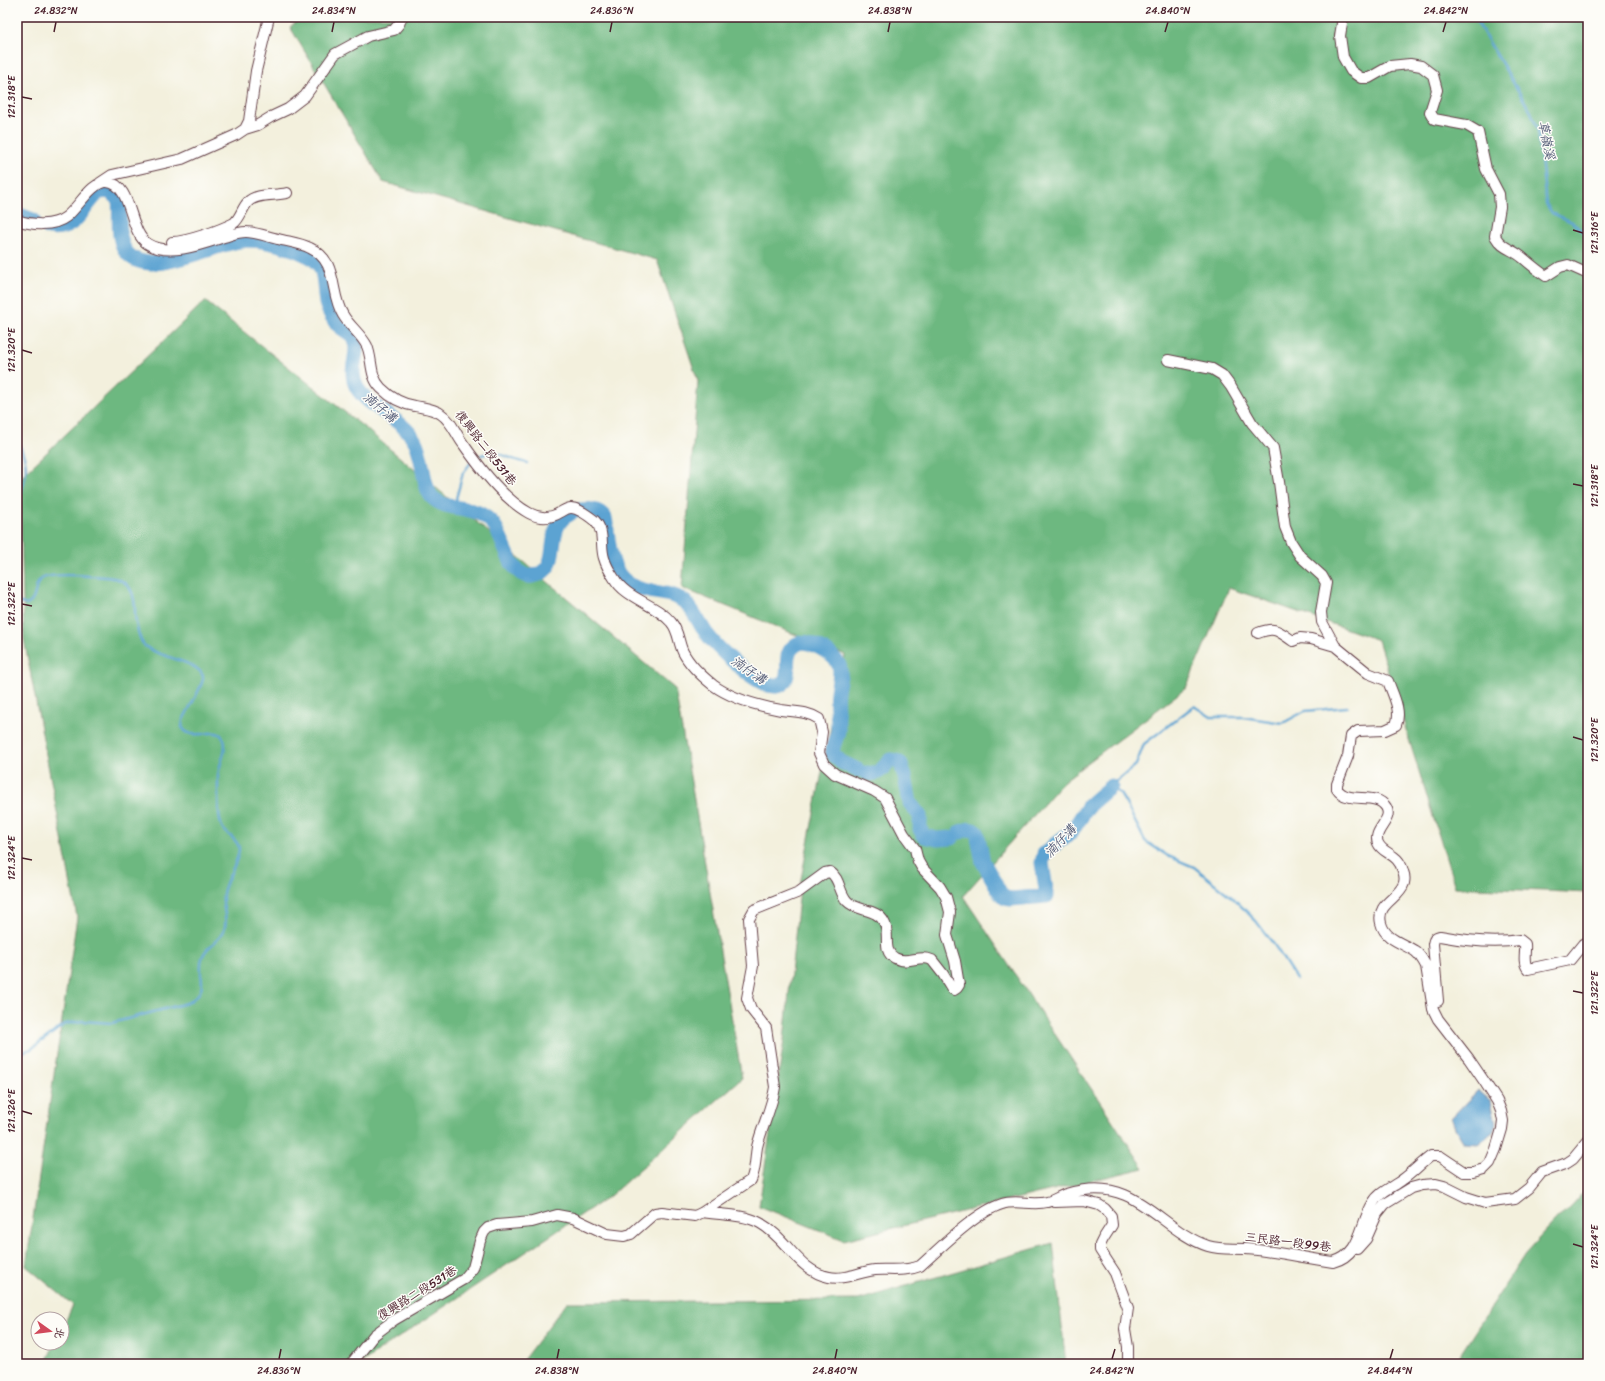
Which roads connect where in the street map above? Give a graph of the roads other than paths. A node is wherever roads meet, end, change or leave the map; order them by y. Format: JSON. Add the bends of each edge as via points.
{"nodes":[{"id":1,"x":269,"y":17,"type":"edge"},
{"id":2,"x":402,"y":17,"type":"edge"},
{"id":3,"x":1343,"y":17,"type":"edge"},
{"id":4,"x":245,"y":129,"type":"junction"},
{"id":5,"x":99,"y":184,"type":"junction"},
{"id":6,"x":287,"y":194,"type":"dead end"},
{"id":7,"x":17,"y":220,"type":"edge"},
{"id":8,"x":142,"y":238,"type":"junction"},
{"id":9,"x":1588,"y":274,"type":"edge"},
{"id":10,"x":1168,"y":360,"type":"dead end"},
{"id":11,"x":1258,"y":633,"type":"dead end"},
{"id":12,"x":1335,"y":646,"type":"junction"},
{"id":13,"x":1588,"y":941,"type":"edge"},
{"id":14,"x":1475,"y":1067,"type":"junction"},
{"id":15,"x":1588,"y":1141,"type":"edge"},
{"id":16,"x":1047,"y":1202,"type":"junction"},
{"id":17,"x":703,"y":1212,"type":"junction"},
{"id":18,"x":1350,"y":1253,"type":"junction"},
{"id":19,"x":351,"y":1364,"type":"edge"},
{"id":20,"x":1128,"y":1364,"type":"edge"}],
"edges":[{"from":1,"to":4,"type":"street","via":[[256,71],[249,121]]},
{"from":2,"to":4,"type":"street","via":[[394,30],[368,36],[335,54],[305,96],[254,128]]},
{"from":3,"to":9,"type":"street","via":[[1340,36],[1343,57],[1351,71],[1361,78],[1369,78],[1390,66],[1421,66],[1433,75],[1436,90],[1430,112],[1434,119],[1466,125],[1478,132],[1486,169],[1499,194],[1500,207],[1495,236],[1499,244],[1522,257],[1546,276],[1568,265]]},
{"from":4,"to":5,"type":"street","via":[[182,159],[112,175]]},
{"from":5,"to":7,"type":"street","via":[[64,219],[36,224]]},
{"from":5,"to":8,"type":"street","via":[[112,183],[119,188],[125,196],[136,230]]},
{"from":6,"to":8,"type":"street","via":[[257,197],[247,202],[234,223],[179,242]]},
{"from":8,"to":17,"type":"street","name":"復興路二段531巷","via":[[149,245],[163,249],[179,249],[245,232],[301,245],[322,255],[332,274],[339,308],[364,341],[375,381],[382,389],[395,399],[411,406],[443,414],[486,473],[509,498],[526,511],[536,517],[548,518],[570,508],[596,522],[600,527],[604,558],[613,577],[620,586],[673,624],[685,655],[716,687],[758,705],[803,712],[819,719],[822,732],[819,753],[824,764],[835,774],[885,798],[915,849],[922,868],[946,897],[950,912],[947,935],[959,984],[954,990],[932,960],[901,960],[890,954],[884,921],[880,916],[850,905],[845,900],[836,878],[830,872],[799,892],[762,906],[751,914],[748,927],[753,966],[747,998],[751,1009],[766,1028],[775,1081],[774,1097],[757,1145],[754,1175],[751,1180]]},
{"from":10,"to":12,"type":"street","via":[[1212,369],[1222,375],[1252,423],[1273,448],[1285,527],[1300,556],[1326,583],[1321,612],[1322,622]]},
{"from":11,"to":12,"type":"street","via":[[1277,629],[1292,641],[1300,638],[1311,639]]},
{"from":12,"to":14,"type":"street","via":[[1368,673],[1388,681],[1398,712],[1396,726],[1385,730],[1358,731],[1351,736],[1346,764],[1337,784],[1337,789],[1343,796],[1375,800],[1387,808],[1386,821],[1379,829],[1377,842],[1400,862],[1405,878],[1401,890],[1382,911],[1382,925],[1395,941],[1416,952],[1423,959],[1433,1009]]},
{"from":13,"to":14,"type":"street","via":[[1570,960],[1528,969],[1525,944],[1520,940],[1473,942],[1440,936],[1434,939],[1437,999]]},
{"from":14,"to":18,"type":"street","via":[[1497,1101],[1503,1121],[1490,1163],[1484,1169],[1464,1172],[1440,1156],[1431,1156],[1403,1180],[1378,1196]]},
{"from":15,"to":18,"type":"street","name":"三民路一段99巷","via":[[1573,1159],[1542,1172],[1529,1188],[1515,1199],[1485,1203],[1436,1184],[1411,1188],[1385,1204],[1377,1214],[1366,1239]]},
{"from":16,"to":17,"type":"street","name":"三民路一段99巷","via":[[1003,1204],[994,1207],[968,1224],[920,1266],[912,1269],[874,1270],[842,1278],[816,1273],[803,1265],[774,1233],[760,1223]]},
{"from":16,"to":18,"type":"street","name":"三民路一段99巷","via":[[1086,1189],[1106,1189],[1140,1203],[1192,1240],[1221,1249],[1246,1249],[1333,1262]]},
{"from":16,"to":20,"type":"street","via":[[1084,1201],[1099,1205],[1111,1216],[1112,1225],[1100,1245],[1100,1250],[1115,1273],[1128,1308],[1125,1329]]},
{"from":17,"to":19,"type":"street","name":"復興路二段531巷","via":[[695,1216],[655,1213],[631,1234],[624,1236],[607,1234],[573,1218],[557,1215],[532,1222],[488,1228],[480,1241],[473,1268],[464,1279],[394,1320],[374,1335]]}]}
